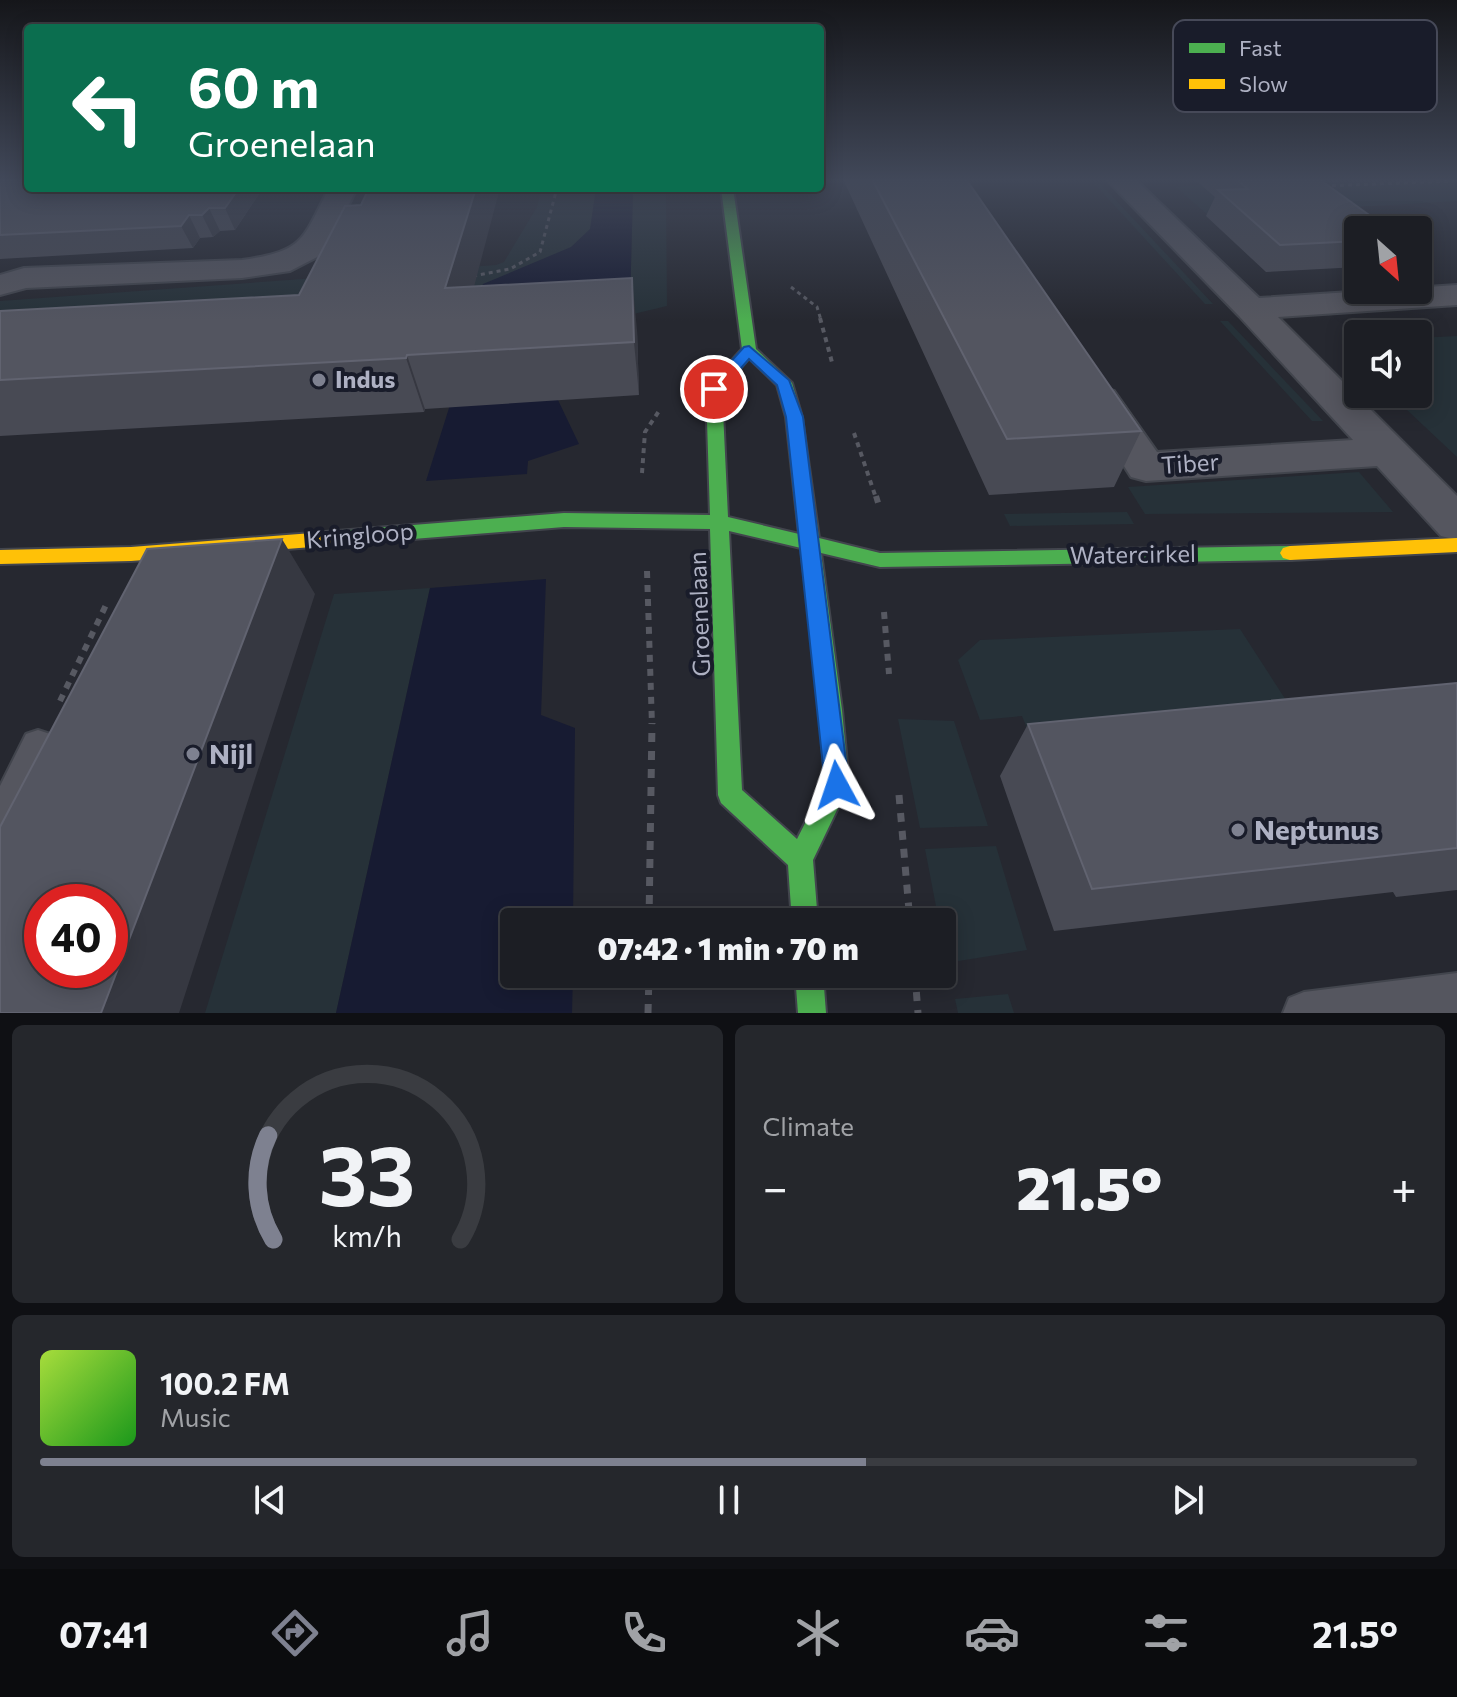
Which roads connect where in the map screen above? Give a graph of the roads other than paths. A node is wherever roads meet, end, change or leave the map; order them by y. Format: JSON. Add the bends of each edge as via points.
{"nodes":[{"id":1,"x":324,"y":226,"type":"edge"},
{"id":2,"x":732,"y":226,"type":"edge"},
{"id":3,"x":1167,"y":226,"type":"edge"},
{"id":4,"x":0,"y":285,"type":"edge"},
{"id":5,"x":1457,"y":295,"type":"edge"},
{"id":6,"x":1251,"y":309,"type":"junction"},
{"id":7,"x":749,"y":350,"type":"junction"},
{"id":8,"x":1083,"y":375,"type":"edge"},
{"id":9,"x":1389,"y":451,"type":"junction"},
{"id":10,"x":720,"y":522,"type":"junction"},
{"id":11,"x":1457,"y":524,"type":"edge"},
{"id":12,"x":1457,"y":545,"type":"edge"},
{"id":13,"x":811,"y":546,"type":"junction"},
{"id":14,"x":0,"y":557,"type":"edge"},
{"id":15,"x":38,"y":745,"type":"road end"},
{"id":16,"x":0,"y":824,"type":"edge"},
{"id":17,"x":800,"y":859,"type":"junction"},
{"id":18,"x":804,"y":908,"type":"edge"},
{"id":19,"x":810,"y":988,"type":"edge"},
{"id":20,"x":1457,"y":994,"type":"edge"},
{"id":21,"x":812,"y":1013,"type":"edge"},
{"id":22,"x":1304,"y":1013,"type":"edge"}],
"edges":[{"from":1,"to":4,"type":"street","via":[[314,247],[279,264],[24,278]]},
{"from":2,"to":7,"type":"street"},
{"from":3,"to":6,"type":"street"},
{"from":5,"to":6,"type":"street"},
{"from":6,"to":9,"type":"street"},
{"from":7,"to":10,"type":"street","name":"Groenelaan","via":[[714,389]]},
{"from":7,"to":13,"type":"street","via":[[784,383],[794,417]]},
{"from":8,"to":9,"type":"street","name":"Tiber","via":[[1146,467]]},
{"from":9,"to":11,"type":"street"},
{"from":10,"to":13,"type":"street","name":"Kringloop"},
{"from":10,"to":14,"type":"street","name":"Kringloop","via":[[564,520],[131,554]]},
{"from":10,"to":17,"type":"street","name":"Groenelaan","via":[[730,795]]},
{"from":12,"to":13,"type":"street","name":"Watercirkel","via":[[880,560]]},
{"from":13,"to":17,"type":"street","via":[[837,785]]},
{"from":15,"to":16,"type":"lane"},
{"from":17,"to":18,"type":"street"},
{"from":19,"to":21,"type":"street"},
{"from":20,"to":22,"type":"lane"}]}
